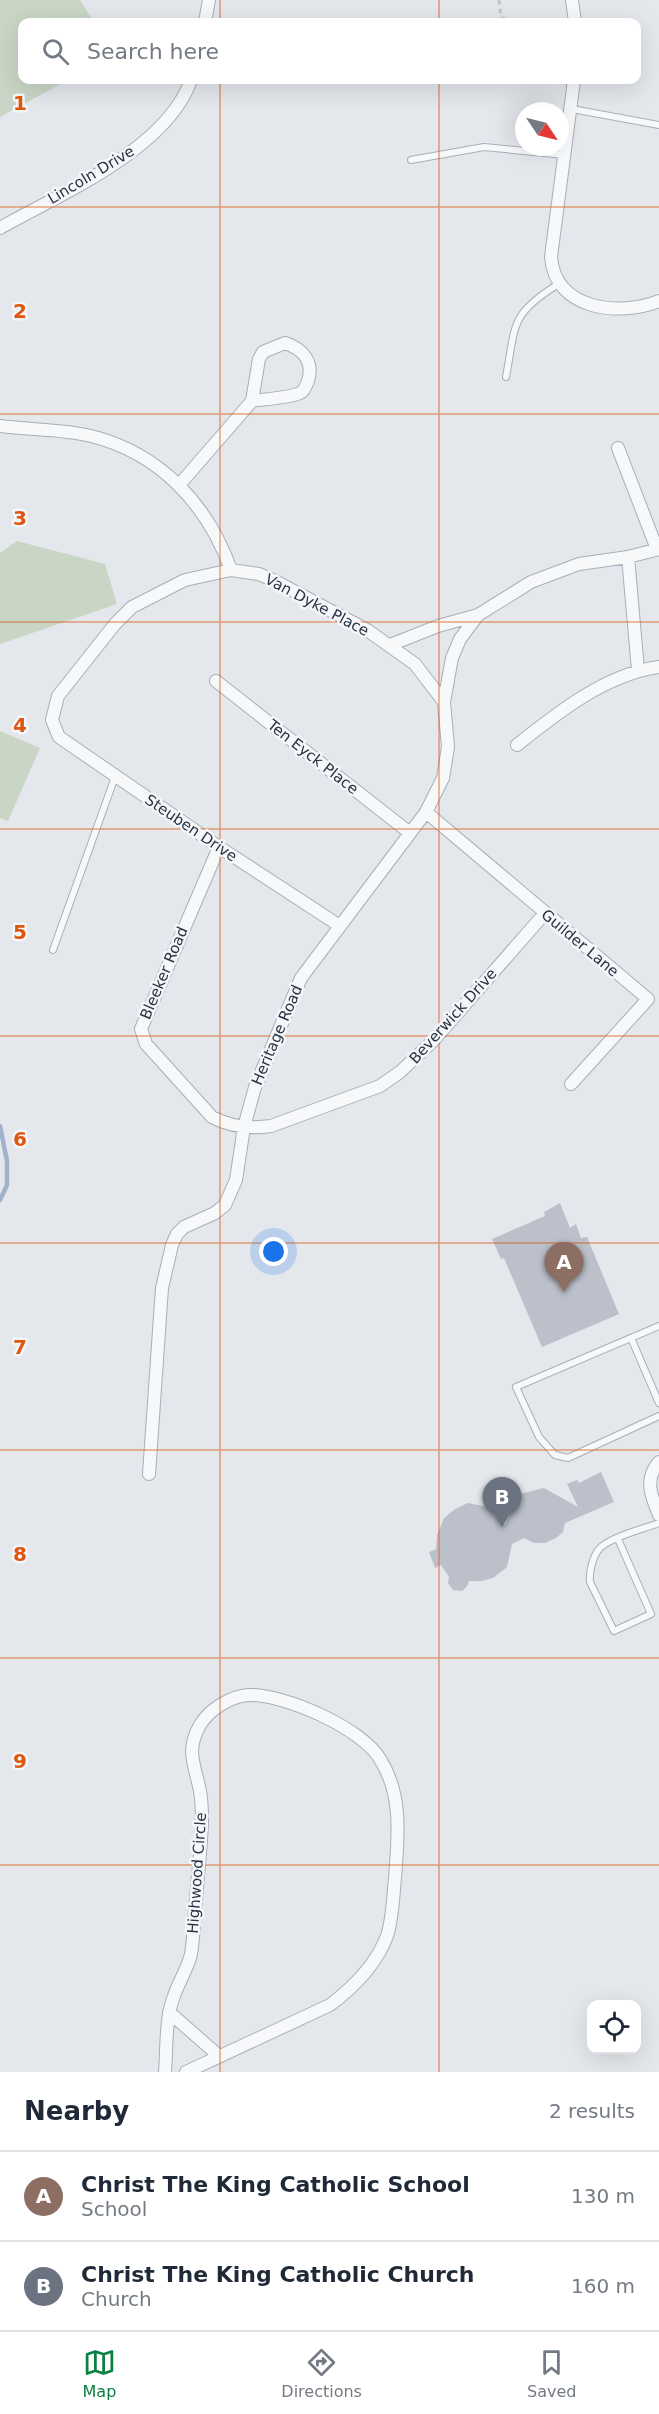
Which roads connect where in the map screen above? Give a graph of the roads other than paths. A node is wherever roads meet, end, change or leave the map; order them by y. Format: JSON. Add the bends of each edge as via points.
{"nodes":[{"id":1,"x":209,"y":0,"type":"edge"},
{"id":2,"x":572,"y":0,"type":"edge"},
{"id":3,"x":206,"y":18,"type":"edge"},
{"id":4,"x":574,"y":18,"type":"edge"},
{"id":5,"x":189,"y":84,"type":"edge"},
{"id":6,"x":574,"y":84,"type":"edge"},
{"id":7,"x":572,"y":109,"type":"junction"},
{"id":8,"x":659,"y":125,"type":"edge"},
{"id":9,"x":569,"y":132,"type":"edge"},
{"id":10,"x":515,"y":150,"type":"edge"},
{"id":11,"x":566,"y":156,"type":"edge"},
{"id":12,"x":411,"y":160,"type":"dead end"},
{"id":13,"x":0,"y":228,"type":"edge"},
{"id":14,"x":560,"y":283,"type":"junction"},
{"id":15,"x":659,"y":301,"type":"edge"},
{"id":16,"x":506,"y":377,"type":"dead end"},
{"id":17,"x":252,"y":401,"type":"junction"},
{"id":18,"x":0,"y":426,"type":"edge"},
{"id":19,"x":618,"y":448,"type":"dead end"},
{"id":20,"x":180,"y":484,"type":"junction"},
{"id":21,"x":658,"y":549,"type":"edge"},
{"id":22,"x":628,"y":557,"type":"junction"},
{"id":23,"x":231,"y":570,"type":"junction"},
{"id":24,"x":478,"y":615,"type":"junction"},
{"id":25,"x":390,"y":645,"type":"junction"},
{"id":26,"x":659,"y":667,"type":"edge"},
{"id":27,"x":638,"y":670,"type":"junction"},
{"id":28,"x":216,"y":681,"type":"dead end"},
{"id":29,"x":444,"y":702,"type":"junction"},
{"id":30,"x":52,"y":720,"type":"joint"},
{"id":31,"x":517,"y":745,"type":"dead end"},
{"id":32,"x":115,"y":777,"type":"junction"},
{"id":33,"x":426,"y":812,"type":"junction"},
{"id":34,"x":410,"y":832,"type":"junction"},
{"id":35,"x":219,"y":847,"type":"junction"},
{"id":36,"x":544,"y":913,"type":"junction"},
{"id":37,"x":340,"y":926,"type":"junction"},
{"id":38,"x":53,"y":950,"type":"dead end"},
{"id":39,"x":571,"y":1084,"type":"dead end"},
{"id":40,"x":243,"y":1127,"type":"junction"},
{"id":41,"x":659,"y":1326,"type":"edge"},
{"id":42,"x":630,"y":1338,"type":"junction"},
{"id":43,"x":659,"y":1403,"type":"edge"},
{"id":44,"x":659,"y":1416,"type":"edge"},
{"id":45,"x":656,"y":1466,"type":"edge"},
{"id":46,"x":149,"y":1474,"type":"dead end"},
{"id":47,"x":659,"y":1515,"type":"edge"},
{"id":48,"x":659,"y":1523,"type":"edge"},
{"id":49,"x":618,"y":1539,"type":"junction"},
{"id":50,"x":169,"y":2012,"type":"junction"},
{"id":51,"x":219,"y":2056,"type":"junction"},
{"id":52,"x":165,"y":2072,"type":"edge"},
{"id":53,"x":186,"y":2072,"type":"edge"}],
"edges":[{"from":1,"to":3,"type":"street"},
{"from":2,"to":4,"type":"street"},
{"from":5,"to":13,"type":"street","name":"Lincoln Drive","via":[[180,105],[137,148]]},
{"from":6,"to":7,"type":"street"},
{"from":7,"to":8,"type":"lane"},
{"from":7,"to":9,"type":"street"},
{"from":10,"to":12,"type":"lane","via":[[484,147]]},
{"from":11,"to":14,"type":"street","via":[[551,257]]},
{"from":14,"to":15,"type":"street","via":[[583,302],[605,309],[629,309]]},
{"from":14,"to":16,"type":"lane","via":[[522,311],[516,323]]},
{"from":17,"to":17,"type":"street","via":[[300,393],[306,387],[310,363],[301,349],[285,343],[263,352]]},
{"from":17,"to":20,"type":"street"},
{"from":18,"to":20,"type":"street","via":[[92,436],[145,457]]},
{"from":19,"to":21,"type":"street"},
{"from":20,"to":23,"type":"street","via":[[213,528]]},
{"from":21,"to":22,"type":"street","name":"Heritage Road"},
{"from":22,"to":24,"type":"street","name":"Heritage Road","via":[[579,564],[531,582]]},
{"from":22,"to":27,"type":"street"},
{"from":23,"to":25,"type":"street","name":"Van Dyke Place","via":[[276,581]]},
{"from":23,"to":30,"type":"street","name":"Van Dyke Place","via":[[185,579],[132,607],[58,696]]},
{"from":24,"to":25,"type":"street","name":"Heritage Road"},
{"from":24,"to":29,"type":"street","name":"Heritage Road","via":[[452,658]]},
{"from":25,"to":29,"type":"street","name":"Van Dyke Place","via":[[415,664]]},
{"from":26,"to":27,"type":"street"},
{"from":27,"to":31,"type":"street","via":[[554,716]]},
{"from":28,"to":34,"type":"street","name":"Ten Eyck Place"},
{"from":29,"to":33,"type":"street","name":"Heritage Road","via":[[448,747],[442,778]]},
{"from":30,"to":32,"type":"street","name":"Steuben Drive","via":[[59,737]]},
{"from":32,"to":35,"type":"street","name":"Steuben Drive"},
{"from":32,"to":38,"type":"lane"},
{"from":33,"to":34,"type":"street","name":"Heritage Road"},
{"from":33,"to":36,"type":"street","name":"Guilder Lane"},
{"from":34,"to":37,"type":"street","name":"Heritage Road"},
{"from":35,"to":37,"type":"street","name":"Steuben Drive"},
{"from":35,"to":40,"type":"street","name":"Bleeker Road","via":[[141,1029],[146,1044],[212,1117]]},
{"from":36,"to":39,"type":"street","name":"Guilder Lane","via":[[648,999]]},
{"from":36,"to":40,"type":"street","name":"Beverwick Drive","via":[[433,1041],[400,1072],[380,1086],[272,1126]]},
{"from":37,"to":40,"type":"street","name":"Heritage Road","via":[[302,978],[255,1087]]},
{"from":40,"to":46,"type":"street","name":"Heritage Road","via":[[232,1193],[215,1213],[177,1234],[166,1266]]},
{"from":41,"to":42,"type":"lane"},
{"from":42,"to":43,"type":"lane"},
{"from":42,"to":44,"type":"lane","via":[[516,1387],[538,1437],[555,1455],[568,1458]]},
{"from":45,"to":47,"type":"street","via":[[650,1481],[651,1497]]},
{"from":48,"to":49,"type":"lane"},
{"from":49,"to":49,"type":"lane","via":[[601,1547],[589,1573],[614,1631],[651,1614]]},
{"from":50,"to":51,"type":"street"},
{"from":50,"to":51,"type":"street","name":"Highwood Circle","via":[[191,1952],[202,1822],[191,1754],[201,1724],[217,1708],[249,1695],[289,1703],[361,1738],[380,1758],[394,1788],[397,1810],[392,1917],[386,1937],[362,1977],[330,2005]]},
{"from":50,"to":52,"type":"street","name":"Highwood Circle"},
{"from":51,"to":53,"type":"street","name":"Highwood Circle"}]}
